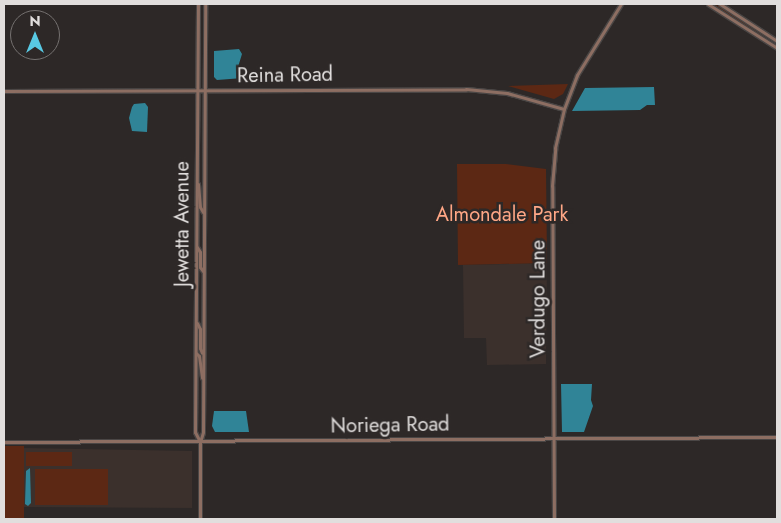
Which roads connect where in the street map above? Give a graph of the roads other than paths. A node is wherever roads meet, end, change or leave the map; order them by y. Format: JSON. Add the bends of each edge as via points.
{"nodes":[{"id":1,"x":198,"y":4,"type":"edge"},
{"id":2,"x":205,"y":4,"type":"edge"},
{"id":3,"x":621,"y":4,"type":"edge"},
{"id":4,"x":708,"y":4,"type":"edge"},
{"id":5,"x":720,"y":4,"type":"edge"},
{"id":6,"x":777,"y":41,"type":"edge"},
{"id":7,"x":777,"y":48,"type":"edge"},
{"id":8,"x":4,"y":91,"type":"edge"},
{"id":9,"x":196,"y":91,"type":"junction"},
{"id":10,"x":204,"y":91,"type":"junction"},
{"id":11,"x":564,"y":109,"type":"junction"},
{"id":12,"x":197,"y":181,"type":"junction"},
{"id":13,"x":203,"y":212,"type":"junction"},
{"id":14,"x":197,"y":248,"type":"junction"},
{"id":15,"x":203,"y":271,"type":"junction"},
{"id":16,"x":196,"y":322,"type":"junction"},
{"id":17,"x":196,"y":353,"type":"junction"},
{"id":18,"x":203,"y":353,"type":"junction"},
{"id":19,"x":203,"y":381,"type":"junction"},
{"id":20,"x":777,"y":437,"type":"edge"},
{"id":21,"x":553,"y":439,"type":"junction"},
{"id":22,"x":4,"y":442,"type":"edge"},
{"id":23,"x":200,"y":442,"type":"junction"},
{"id":24,"x":200,"y":519,"type":"edge"},
{"id":25,"x":554,"y":519,"type":"edge"}],
"edges":[{"from":1,"to":9,"type":"street","name":"Jewetta Avenue"},
{"from":2,"to":10,"type":"street","name":"Jewetta Avenue"},
{"from":3,"to":11,"type":"street","name":"Verdugo Lane","via":[[584,62]]},
{"from":4,"to":7,"type":"street"},
{"from":5,"to":6,"type":"street"},
{"from":8,"to":9,"type":"street","name":"Reina Road"},
{"from":9,"to":10,"type":"street","name":"Reina Road"},
{"from":9,"to":12,"type":"street","name":"Jewetta Avenue"},
{"from":10,"to":11,"type":"street","name":"Reina Road","via":[[466,89],[507,93]]},
{"from":10,"to":13,"type":"street","name":"Jewetta Avenue"},
{"from":11,"to":21,"type":"street","name":"Verdugo Lane","via":[[555,148],[552,186]]},
{"from":12,"to":13,"type":"street"},
{"from":12,"to":14,"type":"street","name":"Jewetta Avenue"},
{"from":13,"to":15,"type":"street","name":"Jewetta Avenue"},
{"from":14,"to":15,"type":"street"},
{"from":14,"to":16,"type":"street","name":"Jewetta Avenue"},
{"from":15,"to":18,"type":"street","name":"Jewetta Avenue"},
{"from":16,"to":17,"type":"street","name":"Jewetta Avenue"},
{"from":16,"to":18,"type":"street"},
{"from":17,"to":19,"type":"street"},
{"from":17,"to":23,"type":"street","name":"Jewetta Avenue","via":[[195,432]]},
{"from":18,"to":19,"type":"street","name":"Jewetta Avenue"},
{"from":19,"to":23,"type":"street","name":"Jewetta Avenue","via":[[203,432]]},
{"from":20,"to":21,"type":"street","name":"Noriega Road"},
{"from":21,"to":23,"type":"street","name":"Noriega Road"},
{"from":21,"to":25,"type":"street","name":"Verdugo Lane"},
{"from":22,"to":23,"type":"street","name":"Noriega Road"},
{"from":23,"to":24,"type":"street","name":"Jewetta Avenue"}]}
